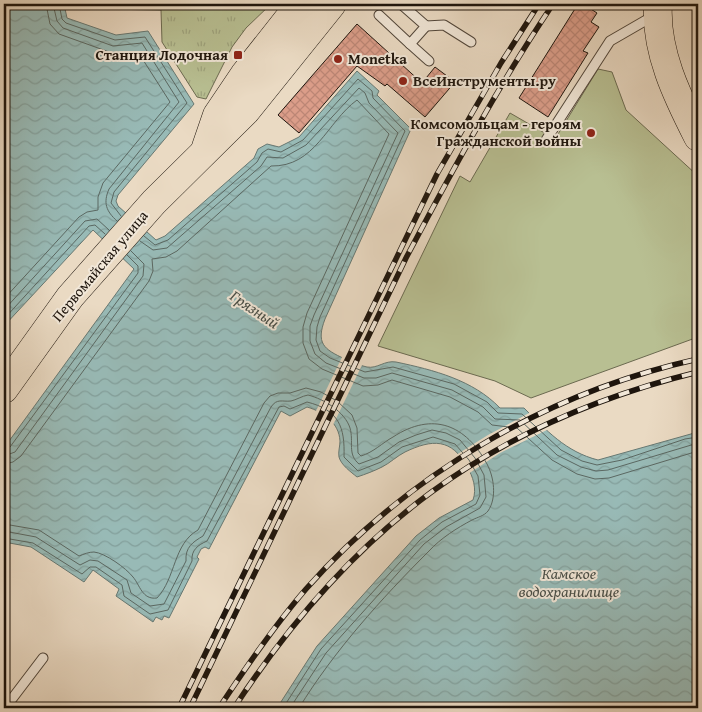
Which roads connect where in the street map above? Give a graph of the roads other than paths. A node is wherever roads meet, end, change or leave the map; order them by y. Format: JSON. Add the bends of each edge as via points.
{"nodes":[{"id":1,"x":300,"y":4,"type":"edge"},
{"id":2,"x":332,"y":4,"type":"edge"},
{"id":3,"x":401,"y":4,"type":"edge"},
{"id":4,"x":658,"y":8,"type":"edge"},
{"id":5,"x":379,"y":15,"type":"dead end"},
{"id":6,"x":426,"y":26,"type":"junction"},
{"id":7,"x":471,"y":42,"type":"dead end"},
{"id":8,"x":410,"y":44,"type":"junction"},
{"id":9,"x":429,"y":61,"type":"dead end"},
{"id":10,"x":698,"y":137,"type":"edge"},
{"id":11,"x":546,"y":140,"type":"dead end"},
{"id":12,"x":204,"y":150,"type":"junction"},
{"id":13,"x":4,"y":389,"type":"edge"},
{"id":14,"x":43,"y":658,"type":"dead end"},
{"id":15,"x":5,"y":708,"type":"edge"}],
"edges":[{"from":1,"to":12,"type":"main road","name":"Первомайская улица","via":[[217,115]]},
{"from":2,"to":12,"type":"main road","name":"Первомайская улица","via":[[246,111]]},
{"from":3,"to":6,"type":"lane"},
{"from":4,"to":10,"type":"main road","via":[[666,66]]},
{"from":4,"to":11,"type":"lane","via":[[610,41]]},
{"from":5,"to":8,"type":"lane"},
{"from":6,"to":7,"type":"lane","via":[[444,25]]},
{"from":6,"to":8,"type":"lane"},
{"from":8,"to":9,"type":"lane"},
{"from":12,"to":13,"type":"main road","name":"Первомайская улица","via":[[70,298]]},
{"from":14,"to":15,"type":"lane"}]}
